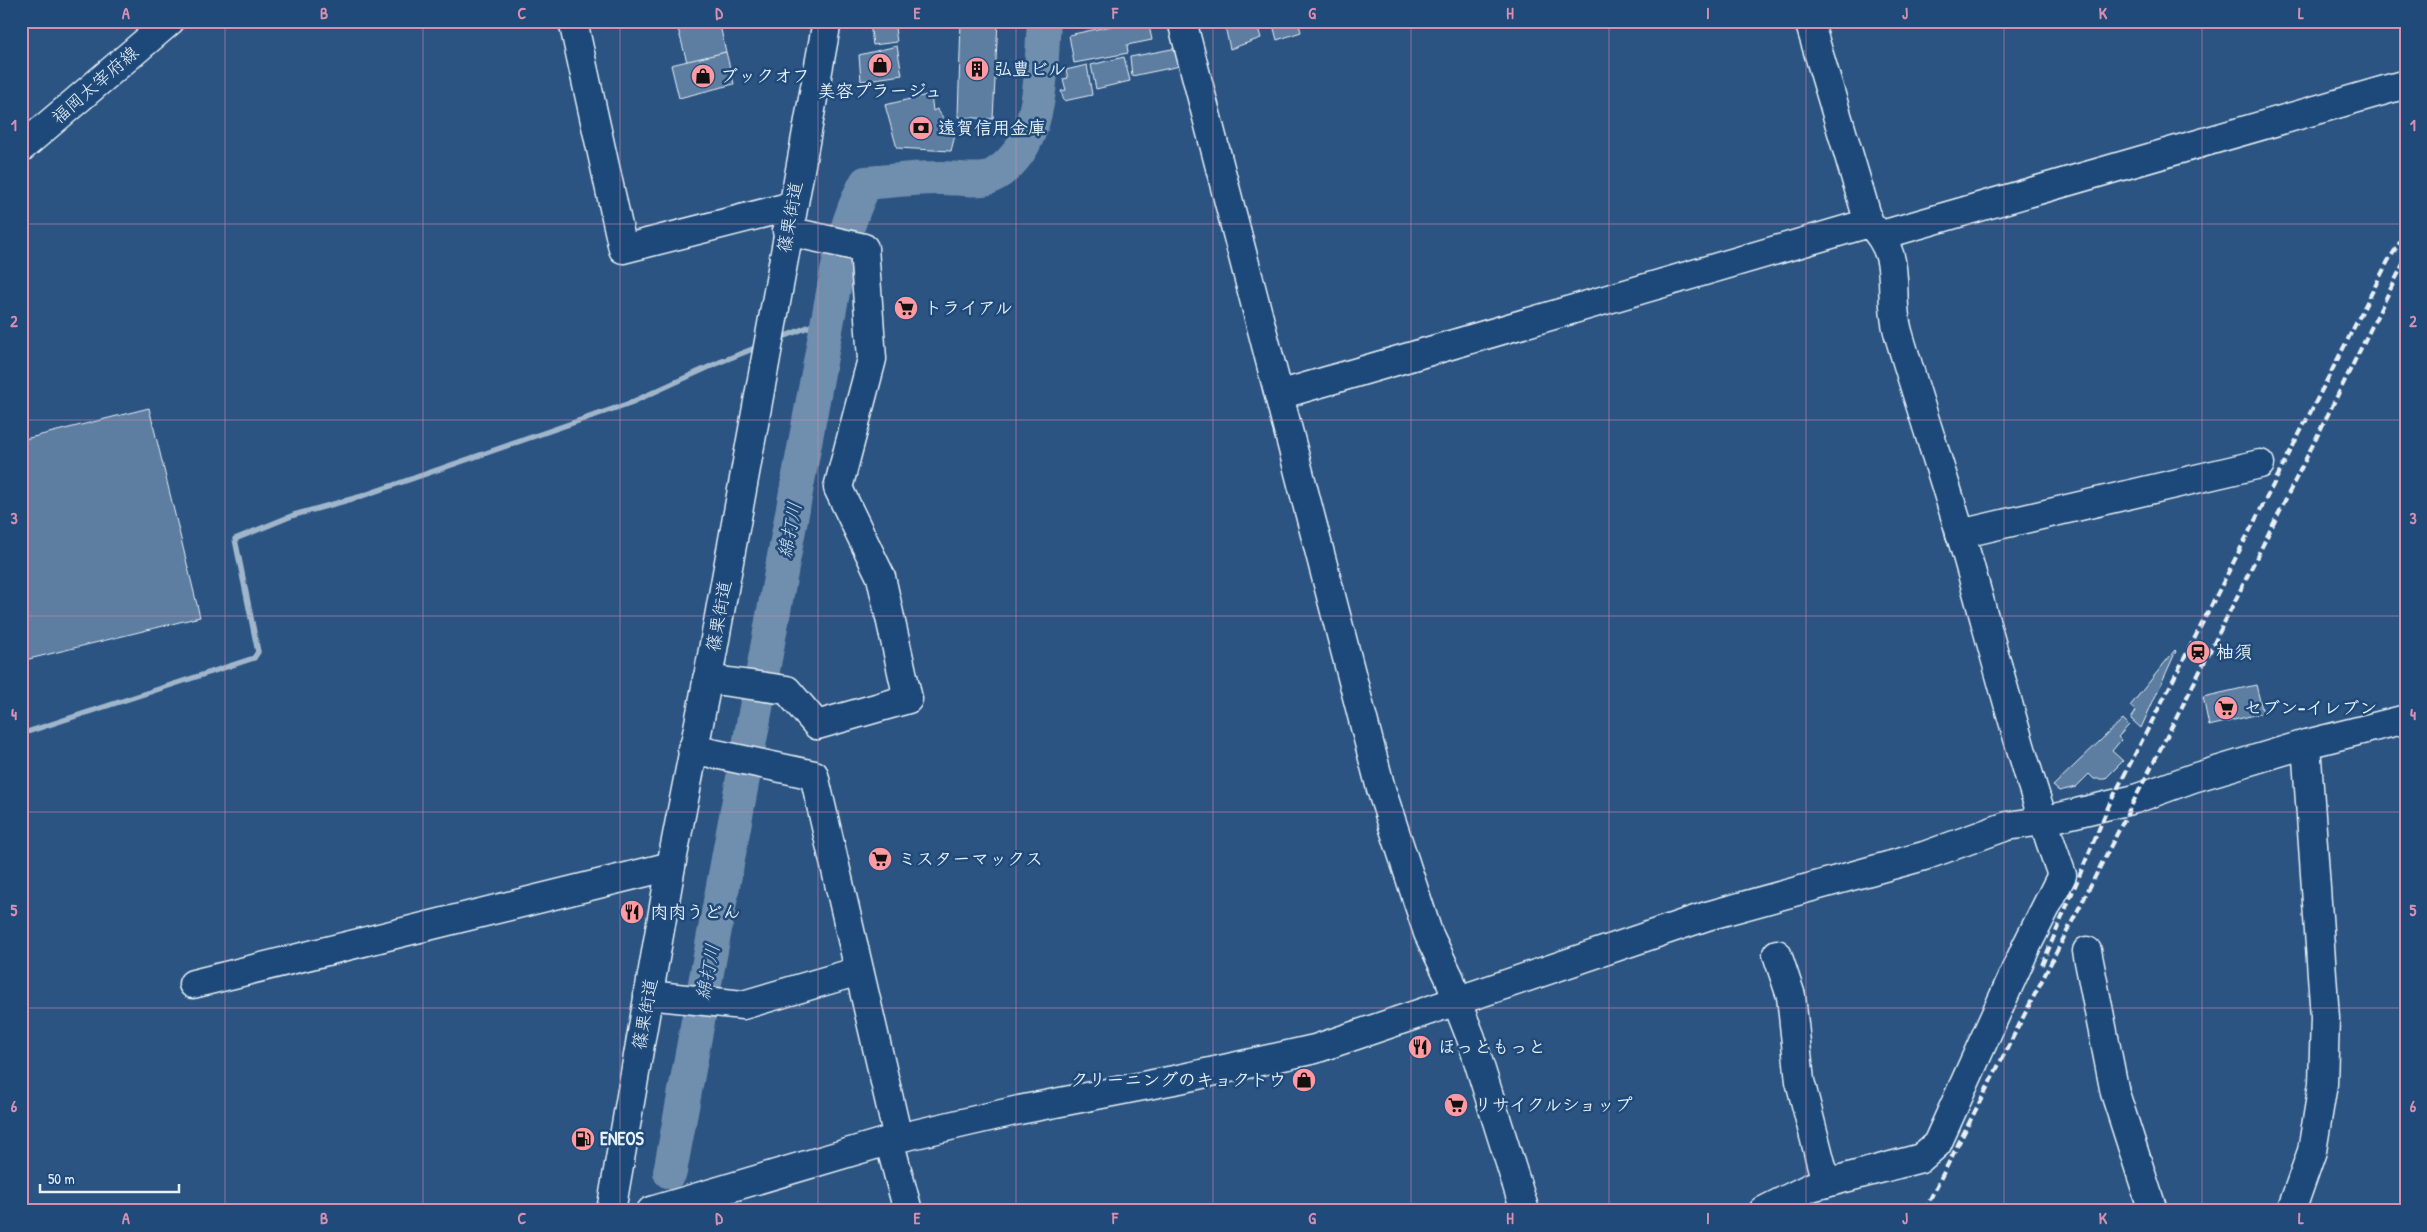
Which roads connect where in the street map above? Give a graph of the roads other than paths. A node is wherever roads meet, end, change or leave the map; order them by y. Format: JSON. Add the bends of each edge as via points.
{"nodes":[{"id":1,"x":170,"y":21,"type":"edge"},
{"id":2,"x":573,"y":21,"type":"edge"},
{"id":3,"x":827,"y":21,"type":"edge"},
{"id":4,"x":1182,"y":21,"type":"edge"},
{"id":5,"x":1809,"y":21,"type":"edge"},
{"id":6,"x":2406,"y":84,"type":"edge"},
{"id":7,"x":21,"y":148,"type":"edge"},
{"id":8,"x":789,"y":218,"type":"junction"},
{"id":9,"x":1875,"y":229,"type":"junction"},
{"id":10,"x":1279,"y":395,"type":"junction"},
{"id":11,"x":2260,"y":464,"type":"dead end"},
{"id":12,"x":1960,"y":534,"type":"junction"},
{"id":13,"x":707,"y":679,"type":"junction"},
{"id":14,"x":2406,"y":718,"type":"edge"},
{"id":15,"x":2306,"y":744,"type":"junction"},
{"id":16,"x":692,"y":749,"type":"junction"},
{"id":17,"x":2042,"y":821,"type":"junction"},
{"id":18,"x":671,"y":866,"type":"junction"},
{"id":19,"x":2087,"y":951,"type":"dead end"},
{"id":20,"x":1777,"y":954,"type":"dead end"},
{"id":21,"x":859,"y":971,"type":"junction"},
{"id":22,"x":193,"y":984,"type":"dead end"},
{"id":23,"x":648,"y":995,"type":"junction"},
{"id":24,"x":1456,"y":1000,"type":"junction"},
{"id":25,"x":894,"y":1139,"type":"junction"},
{"id":26,"x":1826,"y":1183,"type":"junction"},
{"id":27,"x":663,"y":1208,"type":"edge"},
{"id":28,"x":611,"y":1211,"type":"edge"},
{"id":29,"x":908,"y":1211,"type":"edge"},
{"id":30,"x":1525,"y":1211,"type":"edge"},
{"id":31,"x":1764,"y":1211,"type":"edge"},
{"id":32,"x":2153,"y":1211,"type":"edge"},
{"id":33,"x":2291,"y":1211,"type":"edge"}],
"edges":[{"from":1,"to":7,"type":"street","name":"福岡太宰府線"},
{"from":2,"to":8,"type":"street","via":[[623,249]]},
{"from":3,"to":8,"type":"street","name":"篠栗街道"},
{"from":4,"to":10,"type":"street"},
{"from":5,"to":9,"type":"street"},
{"from":6,"to":9,"type":"street"},
{"from":8,"to":13,"type":"street","name":"篠栗街道"},
{"from":8,"to":13,"type":"street","via":[[864,248],[872,359],[838,488],[881,577],[908,699],[817,725],[787,690]]},
{"from":9,"to":10,"type":"street"},
{"from":9,"to":12,"type":"street","via":[[1892,264],[1897,329]]},
{"from":10,"to":24,"type":"street","via":[[1381,789],[1428,934],[1450,979]]},
{"from":11,"to":12,"type":"street"},
{"from":12,"to":17,"type":"street"},
{"from":13,"to":16,"type":"street","name":"篠栗街道"},
{"from":14,"to":15,"type":"street"},
{"from":15,"to":17,"type":"street","via":[[2135,799]]},
{"from":15,"to":33,"type":"street","via":[[2325,1018],[2322,1084],[2312,1151]]},
{"from":16,"to":18,"type":"street","name":"篠栗街道"},
{"from":16,"to":21,"type":"street","via":[[814,775]]},
{"from":17,"to":24,"type":"street","via":[[2007,826],[1924,856],[1707,916]]},
{"from":17,"to":26,"type":"street","via":[[2062,875],[1937,1144],[1922,1158]]},
{"from":18,"to":22,"type":"street"},
{"from":18,"to":23,"type":"street","name":"篠栗街道"},
{"from":19,"to":32,"type":"street","via":[[2115,1093]]},
{"from":20,"to":26,"type":"street","via":[[1791,996],[1800,1081]]},
{"from":21,"to":23,"type":"street","via":[[744,1005]]},
{"from":21,"to":25,"type":"street"},
{"from":23,"to":28,"type":"street","name":"篠栗街道"},
{"from":24,"to":25,"type":"street","via":[[1315,1049]]},
{"from":24,"to":30,"type":"street"},
{"from":25,"to":27,"type":"street"},
{"from":25,"to":29,"type":"street"},
{"from":26,"to":31,"type":"street","via":[[1811,1187]]}]}
